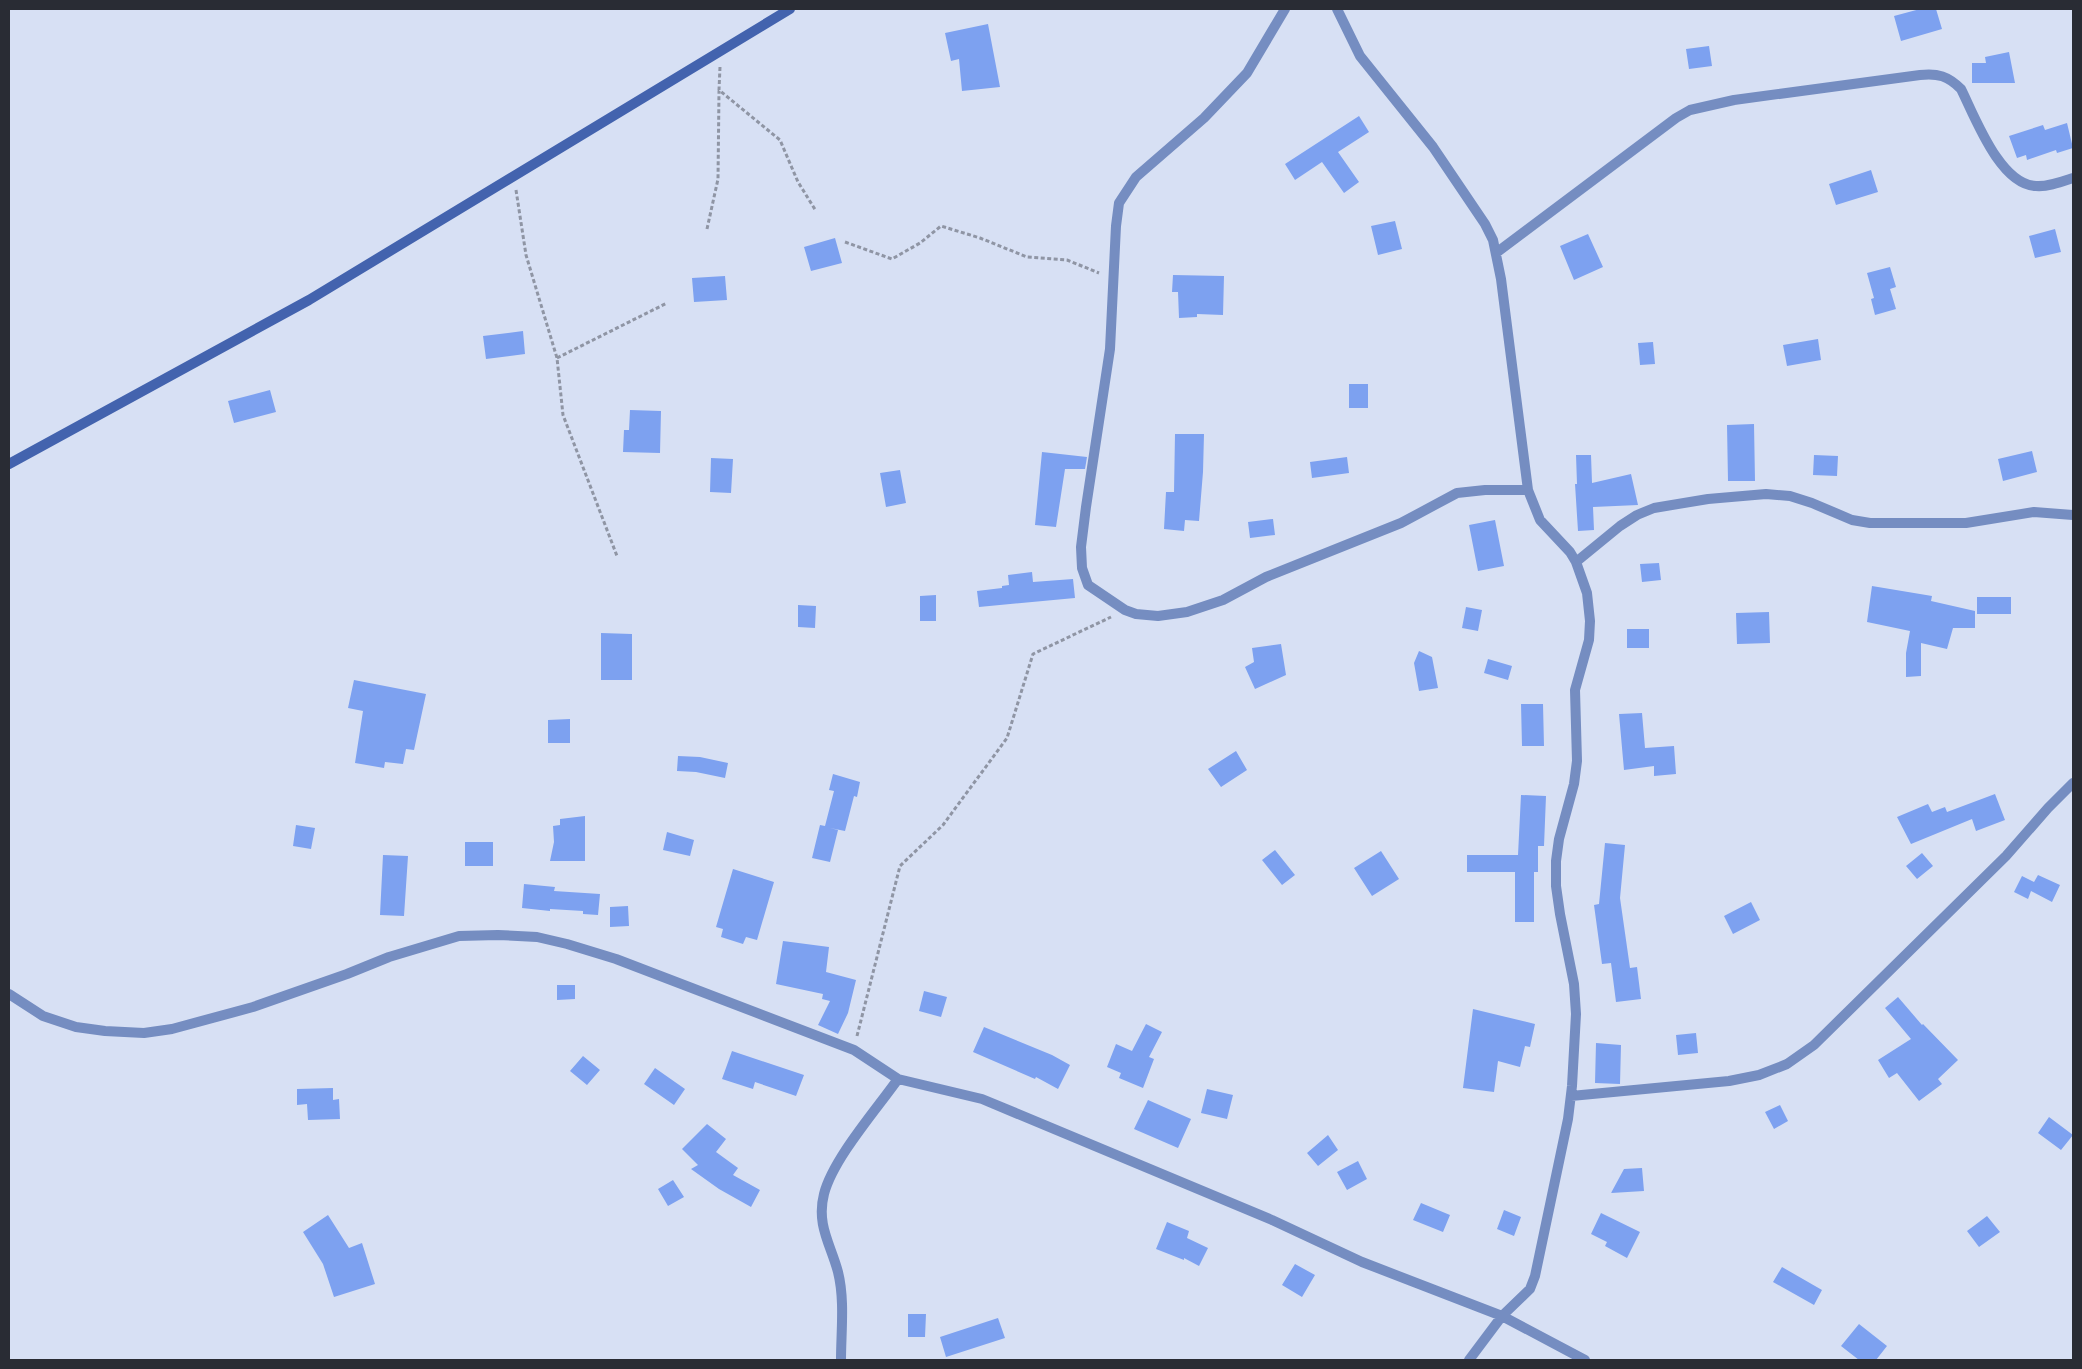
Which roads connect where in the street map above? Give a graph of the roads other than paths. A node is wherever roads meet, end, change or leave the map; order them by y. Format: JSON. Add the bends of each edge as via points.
{"nodes":[{"id":1,"x":790,"y":9,"type":"edge"},
{"id":2,"x":1285,"y":9,"type":"edge"},
{"id":3,"x":1337,"y":9,"type":"edge"},
{"id":4,"x":2073,"y":178,"type":"edge"},
{"id":5,"x":1496,"y":253,"type":"junction"},
{"id":6,"x":9,"y":464,"type":"edge"},
{"id":7,"x":1528,"y":490,"type":"junction"},
{"id":8,"x":2073,"y":515,"type":"edge"},
{"id":9,"x":1576,"y":562,"type":"junction"},
{"id":10,"x":2073,"y":783,"type":"edge"},
{"id":11,"x":9,"y":994,"type":"edge"},
{"id":12,"x":898,"y":1079,"type":"junction"},
{"id":13,"x":1571,"y":1096,"type":"junction"},
{"id":14,"x":1502,"y":1316,"type":"junction"},
{"id":15,"x":841,"y":1360,"type":"edge"},
{"id":16,"x":1469,"y":1360,"type":"edge"},
{"id":17,"x":1584,"y":1360,"type":"edge"}],
"edges":[{"from":1,"to":6,"type":"street","via":[[308,300]]},
{"from":2,"to":7,"type":"street","via":[[1247,73],[1204,118],[1136,177],[1120,203],[1110,349],[1081,547],[1082,568],[1088,585],[1136,614],[1158,616],[1187,612],[1223,600],[1266,577],[1401,523],[1458,493]]},
{"from":3,"to":5,"type":"street","via":[[1360,56],[1433,147],[1485,224]]},
{"from":4,"to":5,"type":"street","via":[[2035,186],[2020,183],[1999,162],[1961,89],[1954,82],[1935,74],[1910,76],[1734,100],[1690,110]]},
{"from":5,"to":7,"type":"street"},
{"from":7,"to":9,"type":"street","via":[[1540,520]]},
{"from":8,"to":9,"type":"street","via":[[2034,512],[1966,523],[1870,523],[1852,520],[1790,496],[1766,494],[1708,499],[1654,508],[1637,515]]},
{"from":9,"to":13,"type":"street","via":[[1587,593],[1589,640],[1575,690],[1574,784],[1556,861],[1559,905],[1574,984],[1576,1014]]},
{"from":10,"to":13,"type":"street","via":[[2006,856],[1821,1038],[1787,1064],[1729,1081]]},
{"from":11,"to":12,"type":"street","via":[[43,1016],[76,1027],[144,1033],[253,1008],[389,957],[459,936],[518,936],[567,944],[616,958],[854,1050]]},
{"from":12,"to":14,"type":"street","via":[[982,1099],[1272,1220],[1362,1262]]},
{"from":12,"to":15,"type":"street","via":[[834,1169],[823,1196],[822,1230],[838,1273]]},
{"from":13,"to":14,"type":"street","via":[[1535,1276],[1530,1288]]},
{"from":14,"to":16,"type":"street"},
{"from":14,"to":17,"type":"street"}]}
